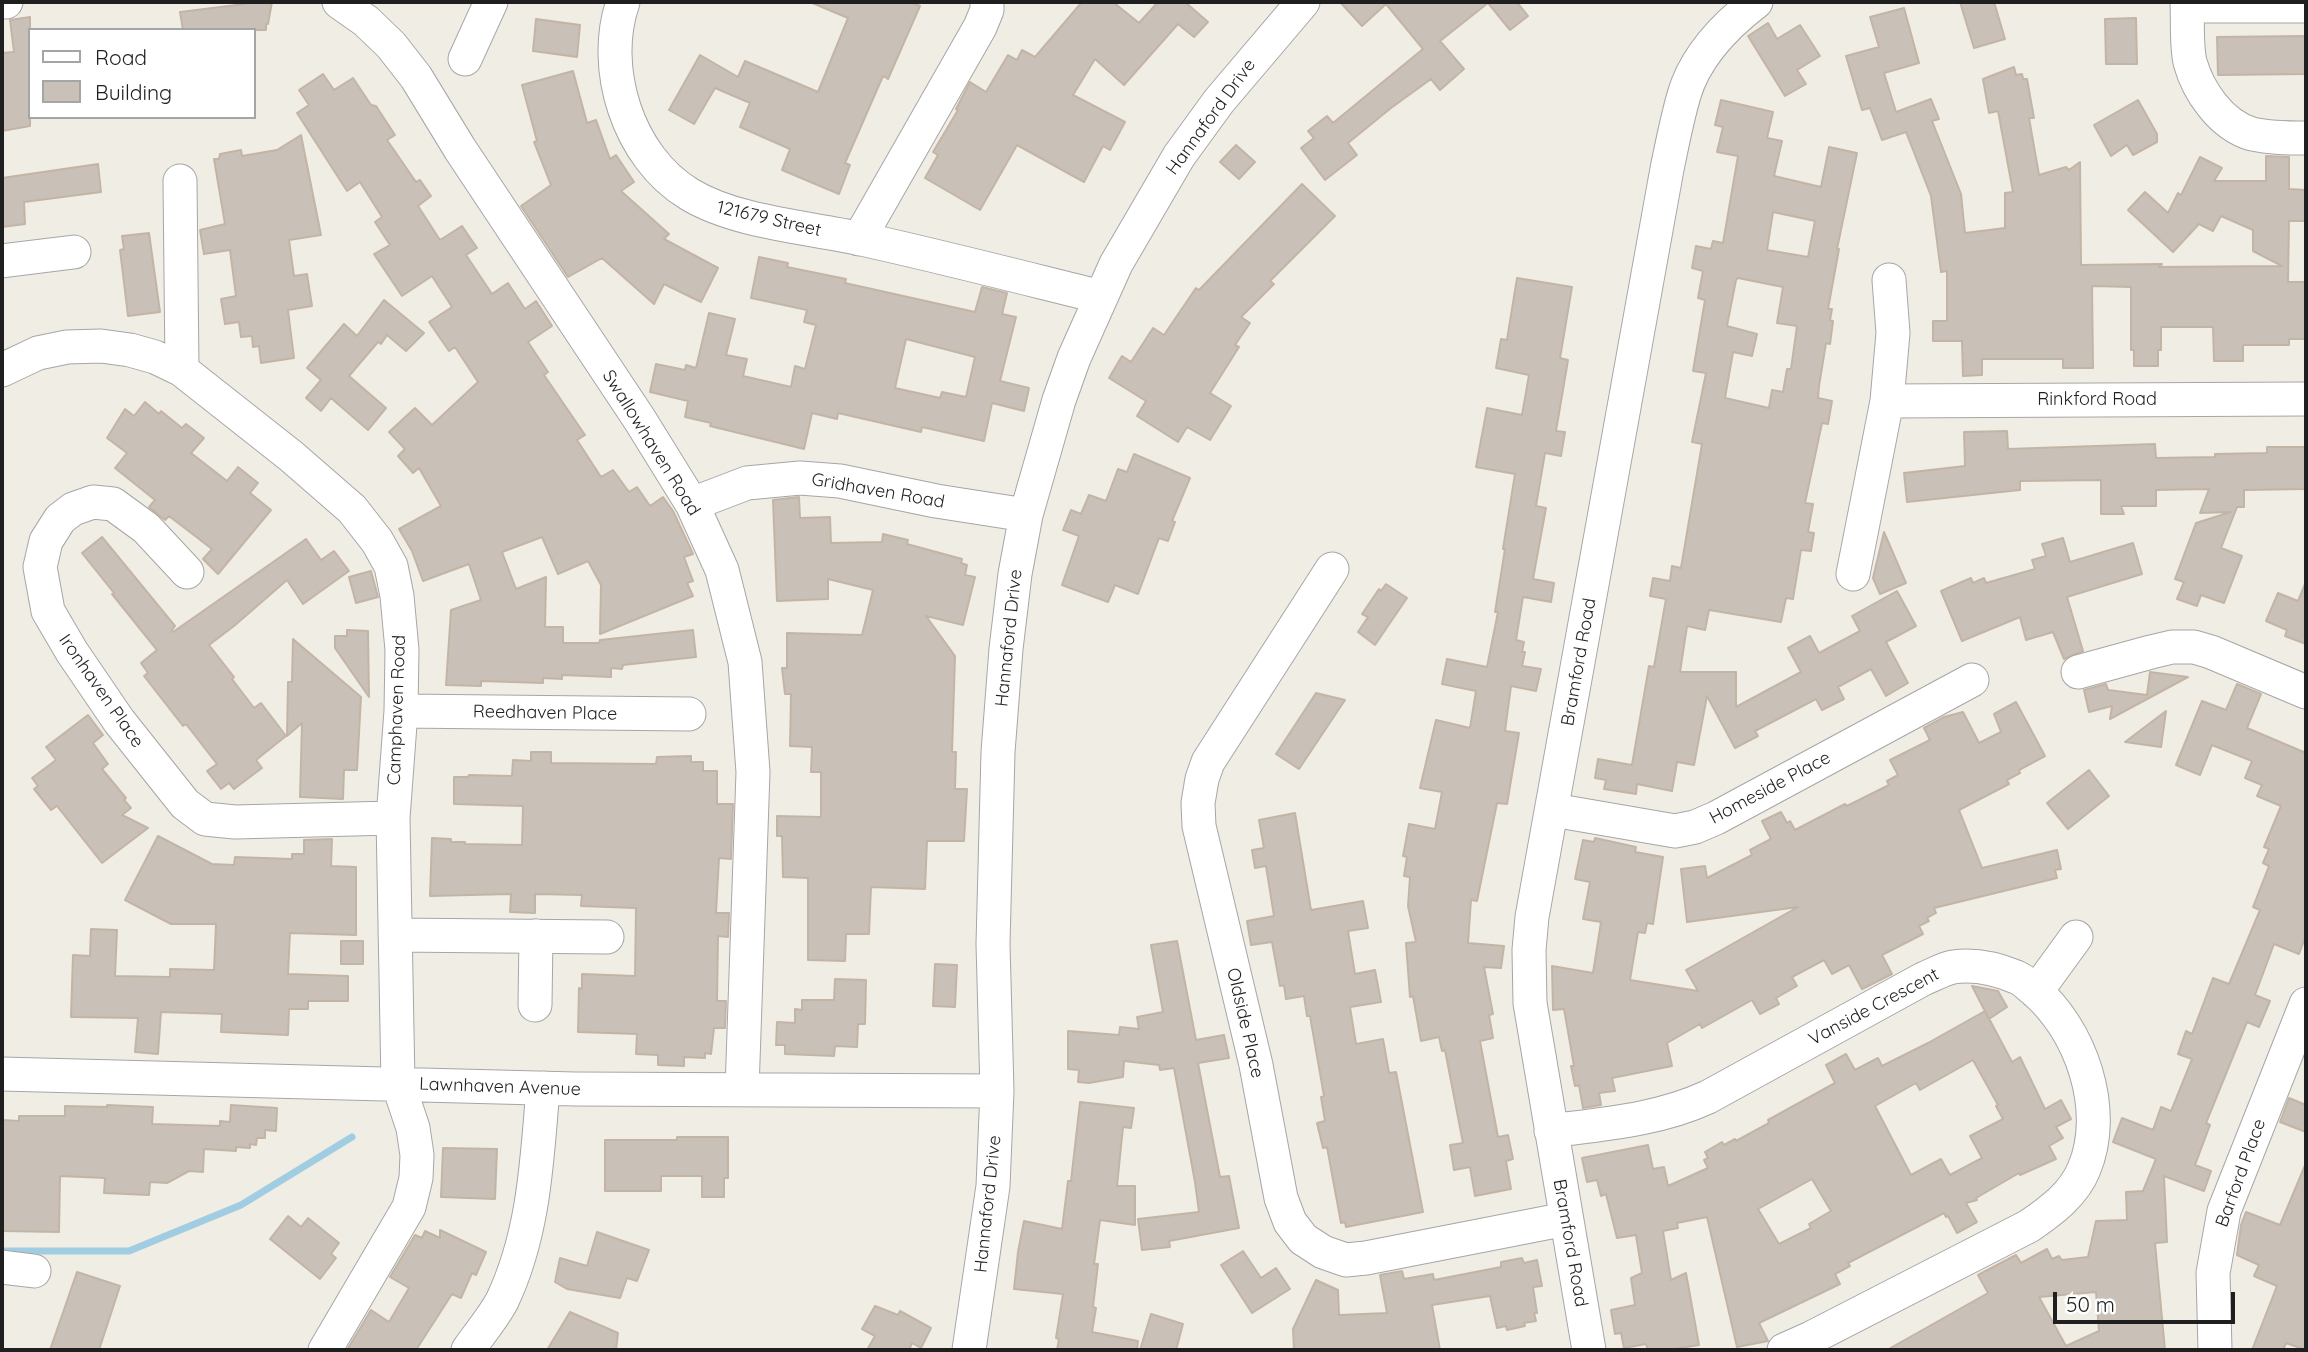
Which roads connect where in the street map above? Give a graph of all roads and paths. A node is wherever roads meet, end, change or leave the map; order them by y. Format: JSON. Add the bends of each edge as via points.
{"nodes":[{"id":1,"x":339,"y":2,"type":"edge"},
{"id":2,"x":623,"y":2,"type":"edge"},
{"id":3,"x":987,"y":2,"type":"edge"},
{"id":4,"x":1303,"y":2,"type":"edge"},
{"id":5,"x":1756,"y":2,"type":"edge"},
{"id":6,"x":484,"y":4,"type":"edge"},
{"id":7,"x":2187,"y":4,"type":"edge"},
{"id":8,"x":2306,"y":6,"type":"edge"},
{"id":9,"x":464,"y":59,"type":"dead end"},
{"id":10,"x":2306,"y":138,"type":"edge"},
{"id":11,"x":180,"y":181,"type":"dead end"},
{"id":12,"x":859,"y":239,"type":"junction"},
{"id":13,"x":74,"y":252,"type":"dead end"},
{"id":14,"x":2,"y":261,"type":"edge"},
{"id":15,"x":1889,"y":280,"type":"dead end"},
{"id":16,"x":1101,"y":296,"type":"junction"},
{"id":17,"x":182,"y":369,"type":"junction"},
{"id":18,"x":2,"y":370,"type":"edge"},
{"id":19,"x":2306,"y":399,"type":"edge"},
{"id":20,"x":1887,"y":401,"type":"junction"},
{"id":21,"x":692,"y":504,"type":"junction"},
{"id":22,"x":1026,"y":515,"type":"junction"},
{"id":23,"x":1332,"y":569,"type":"dead end"},
{"id":24,"x":187,"y":572,"type":"dead end"},
{"id":25,"x":1853,"y":574,"type":"dead end"},
{"id":26,"x":2078,"y":672,"type":"dead end"},
{"id":27,"x":1972,"y":680,"type":"dead end"},
{"id":28,"x":2306,"y":692,"type":"edge"},
{"id":29,"x":401,"y":711,"type":"junction"},
{"id":30,"x":689,"y":714,"type":"dead end"},
{"id":31,"x":1553,"y":810,"type":"junction"},
{"id":32,"x":393,"y":818,"type":"junction"},
{"id":33,"x":395,"y":935,"type":"junction"},
{"id":34,"x":537,"y":936,"type":"junction"},
{"id":35,"x":607,"y":937,"type":"dead end"},
{"id":36,"x":2076,"y":937,"type":"dead end"},
{"id":37,"x":2036,"y":992,"type":"junction"},
{"id":38,"x":535,"y":1004,"type":"dead end"},
{"id":39,"x":2306,"y":1004,"type":"edge"},
{"id":40,"x":2,"y":1074,"type":"edge"},
{"id":41,"x":398,"y":1083,"type":"junction"},
{"id":42,"x":543,"y":1088,"type":"junction"},
{"id":43,"x":742,"y":1090,"type":"junction"},
{"id":44,"x":997,"y":1091,"type":"junction"},
{"id":45,"x":1551,"y":1131,"type":"junction"},
{"id":46,"x":1566,"y":1219,"type":"junction"},
{"id":47,"x":326,"y":1350,"type":"edge"},
{"id":48,"x":468,"y":1350,"type":"edge"},
{"id":49,"x":969,"y":1350,"type":"edge"},
{"id":50,"x":1589,"y":1350,"type":"edge"},
{"id":51,"x":1784,"y":1350,"type":"edge"},
{"id":52,"x":2215,"y":1350,"type":"edge"}],
"edges":[{"from":1,"to":21,"type":"street","name":"Swallowhaven Road","via":[[391,45],[415,77]]},
{"from":2,"to":12,"type":"street","name":"121679 Street","via":[[614,48],[618,84],[627,119],[668,178],[711,206]]},
{"from":3,"to":12,"type":"street","via":[[980,27]]},
{"from":4,"to":16,"type":"street","name":"Hannaford Drive","via":[[1179,156]]},
{"from":5,"to":31,"type":"street","name":"Bramford Road","via":[[1714,42],[1685,93],[1667,169]]},
{"from":6,"to":9,"type":"street"},
{"from":7,"to":8,"type":"street"},
{"from":7,"to":10,"type":"street","via":[[2190,60],[2213,106],[2249,133]]},
{"from":11,"to":17,"type":"street"},
{"from":12,"to":16,"type":"street","name":"121679 Street"},
{"from":13,"to":14,"type":"street"},
{"from":15,"to":20,"type":"street","via":[[1893,333]]},
{"from":16,"to":22,"type":"street","name":"Hannaford Drive","via":[[1059,400]]},
{"from":17,"to":18,"type":"street","name":"Camphaven Road","via":[[155,357],[102,346],[38,353]]},
{"from":17,"to":29,"type":"street","name":"Camphaven Road","via":[[352,509],[377,541],[391,566],[397,596]]},
{"from":19,"to":20,"type":"street","name":"Rinkford Road"},
{"from":20,"to":25,"type":"street"},
{"from":21,"to":22,"type":"street","name":"Gridhaven Road","via":[[747,483],[800,478],[840,481]]},
{"from":21,"to":43,"type":"street","name":"Swallowhaven Road","via":[[722,570],[745,662],[751,719]]},
{"from":22,"to":44,"type":"street","name":"Hannaford Drive","via":[[1006,649],[998,752],[993,944]]},
{"from":23,"to":46,"type":"street","name":"Oldside Place","via":[[1208,762],[1198,803],[1203,849],[1256,1065],[1281,1198],[1303,1239],[1346,1260]]},
{"from":24,"to":32,"type":"street","name":"Ironhaven Place","via":[[146,528],[113,504],[93,502],[60,519],[46,541],[40,567],[48,611],[72,652],[118,721],[184,804],[205,819],[235,822]]},
{"from":26,"to":28,"type":"street","via":[[2172,647],[2194,647]]},
{"from":27,"to":31,"type":"street","name":"Homeside Place","via":[[1695,827],[1675,831]]},
{"from":29,"to":30,"type":"street","name":"Reedhaven Place"},
{"from":29,"to":32,"type":"street","name":"Camphaven Road"},
{"from":31,"to":45,"type":"street","name":"Bramford Road","via":[[1529,950],[1530,1003]]},
{"from":32,"to":33,"type":"street","name":"Camphaven Road"},
{"from":33,"to":34,"type":"street"},
{"from":33,"to":41,"type":"street","name":"Camphaven Road"},
{"from":34,"to":35,"type":"street"},
{"from":34,"to":38,"type":"street"},
{"from":36,"to":37,"type":"street"},
{"from":37,"to":45,"type":"street","name":"Vanside Crescent","via":[[2019,978],[1980,967],[1952,967],[1682,1109]]},
{"from":37,"to":51,"type":"street","name":"Vanside Crescent","via":[[2066,1030],[2085,1068],[2093,1111],[2091,1146],[2084,1171],[2071,1190],[2029,1226]]},
{"from":39,"to":52,"type":"street","name":"Barford Place","via":[[2224,1211],[2213,1273]]},
{"from":40,"to":41,"type":"street","name":"Lawnhaven Avenue"},
{"from":41,"to":42,"type":"street","name":"Lawnhaven Avenue"},
{"from":41,"to":47,"type":"street","name":"Camphaven Road","via":[[417,1155],[410,1207]]},
{"from":42,"to":43,"type":"street","name":"Lawnhaven Avenue"},
{"from":42,"to":48,"type":"street","via":[[527,1229],[501,1303]]},
{"from":43,"to":44,"type":"street","name":"Lawnhaven Avenue"},
{"from":44,"to":49,"type":"street","name":"Hannaford Drive","via":[[993,1186]]},
{"from":45,"to":46,"type":"street","name":"Bramford Road"},
{"from":46,"to":50,"type":"street","name":"Bramford Road"}]}
